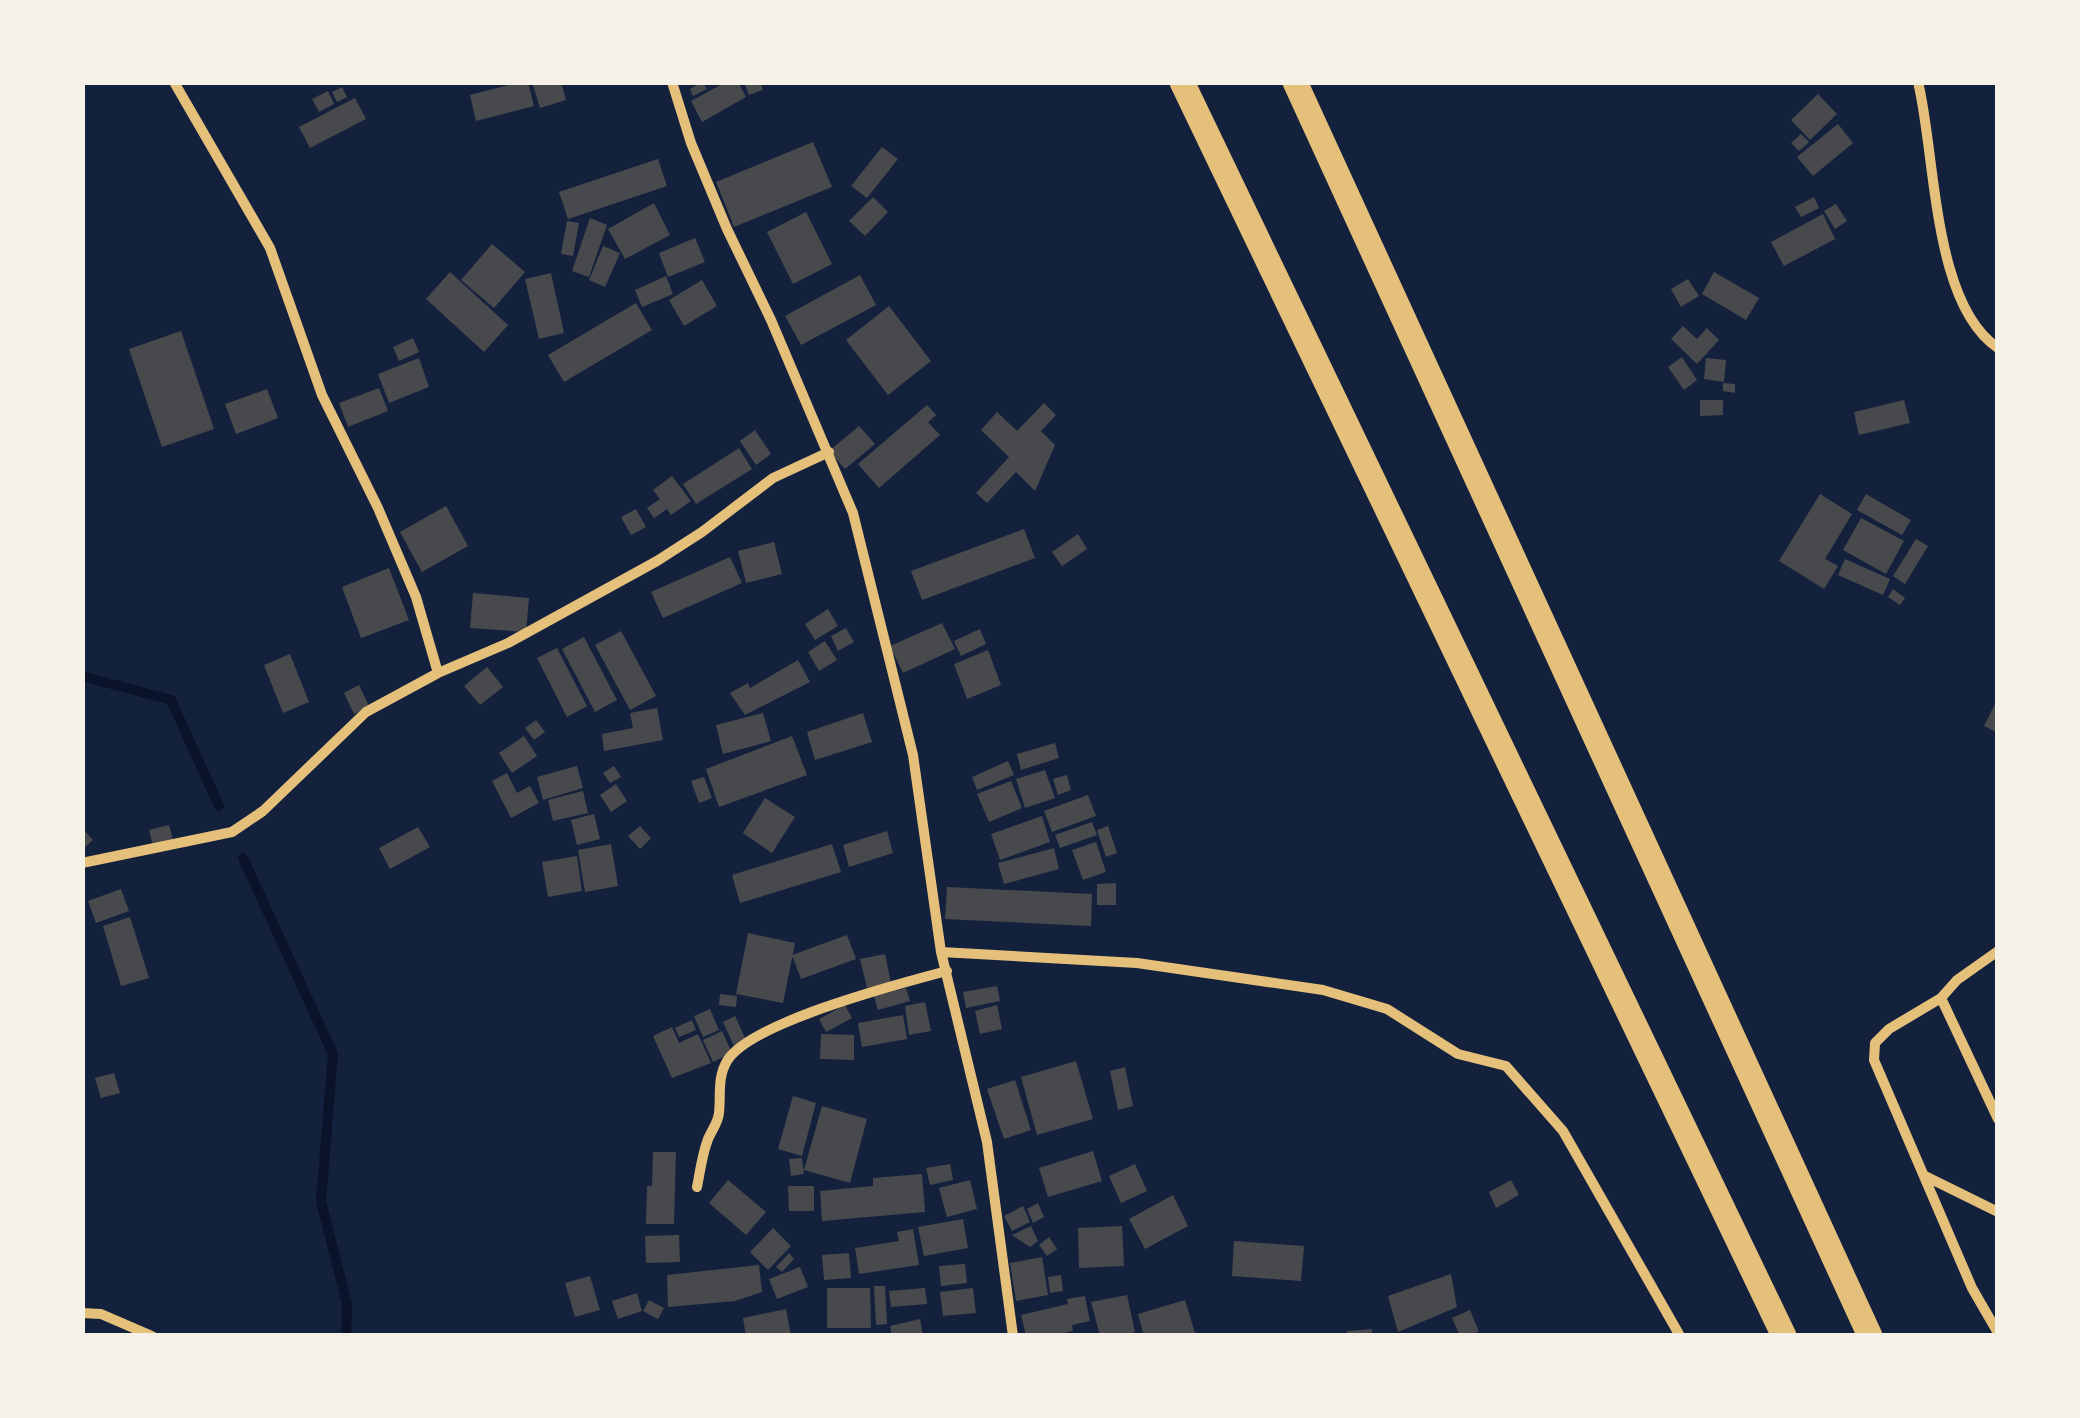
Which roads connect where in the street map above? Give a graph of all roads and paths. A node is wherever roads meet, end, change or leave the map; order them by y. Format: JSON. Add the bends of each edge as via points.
{"nodes":[{"id":1,"x":174,"y":82,"type":"edge"},
{"id":2,"x":672,"y":82,"type":"edge"},
{"id":3,"x":1182,"y":82,"type":"edge"},
{"id":4,"x":1295,"y":82,"type":"edge"},
{"id":5,"x":1918,"y":82,"type":"edge"},
{"id":6,"x":1998,"y":348,"type":"edge"},
{"id":7,"x":828,"y":452,"type":"junction"},
{"id":8,"x":438,"y":672,"type":"junction"},
{"id":9,"x":82,"y":863,"type":"edge"},
{"id":10,"x":1998,"y":951,"type":"edge"},
{"id":11,"x":941,"y":952,"type":"junction"},
{"id":12,"x":947,"y":971,"type":"junction"},
{"id":13,"x":1940,"y":998,"type":"junction"},
{"id":14,"x":1998,"y":1119,"type":"edge"},
{"id":15,"x":1924,"y":1176,"type":"junction"},
{"id":16,"x":697,"y":1187,"type":"dead end"},
{"id":17,"x":1998,"y":1212,"type":"edge"},
{"id":18,"x":82,"y":1313,"type":"edge"},
{"id":19,"x":1998,"y":1333,"type":"edge"},
{"id":20,"x":152,"y":1336,"type":"edge"},
{"id":21,"x":1013,"y":1336,"type":"edge"},
{"id":22,"x":1680,"y":1336,"type":"edge"},
{"id":23,"x":1784,"y":1336,"type":"edge"},
{"id":24,"x":1870,"y":1336,"type":"edge"}],
"edges":[{"from":1,"to":8,"type":"street","via":[[270,248],[322,395],[416,597]]},
{"from":2,"to":7,"type":"street","via":[[726,230]]},
{"from":3,"to":23,"type":"main road"},
{"from":4,"to":24,"type":"main road"},
{"from":5,"to":6,"type":"street","via":[[1953,276],[1966,316]]},
{"from":7,"to":8,"type":"street","via":[[773,478],[657,561],[508,643]]},
{"from":7,"to":11,"type":"street","via":[[853,512],[913,755]]},
{"from":8,"to":9,"type":"street","via":[[366,712],[264,811],[232,832]]},
{"from":10,"to":13,"type":"street"},
{"from":11,"to":12,"type":"street"},
{"from":11,"to":22,"type":"street","via":[[1137,964],[1322,990],[1387,1009],[1458,1054],[1506,1066],[1562,1130]]},
{"from":12,"to":16,"type":"street","via":[[800,1017],[728,1059]]},
{"from":12,"to":21,"type":"street","via":[[987,1142]]},
{"from":13,"to":14,"type":"street"},
{"from":13,"to":15,"type":"street","via":[[1875,1043],[1874,1060]]},
{"from":15,"to":17,"type":"street"},
{"from":15,"to":19,"type":"street"},
{"from":18,"to":20,"type":"street"}]}
